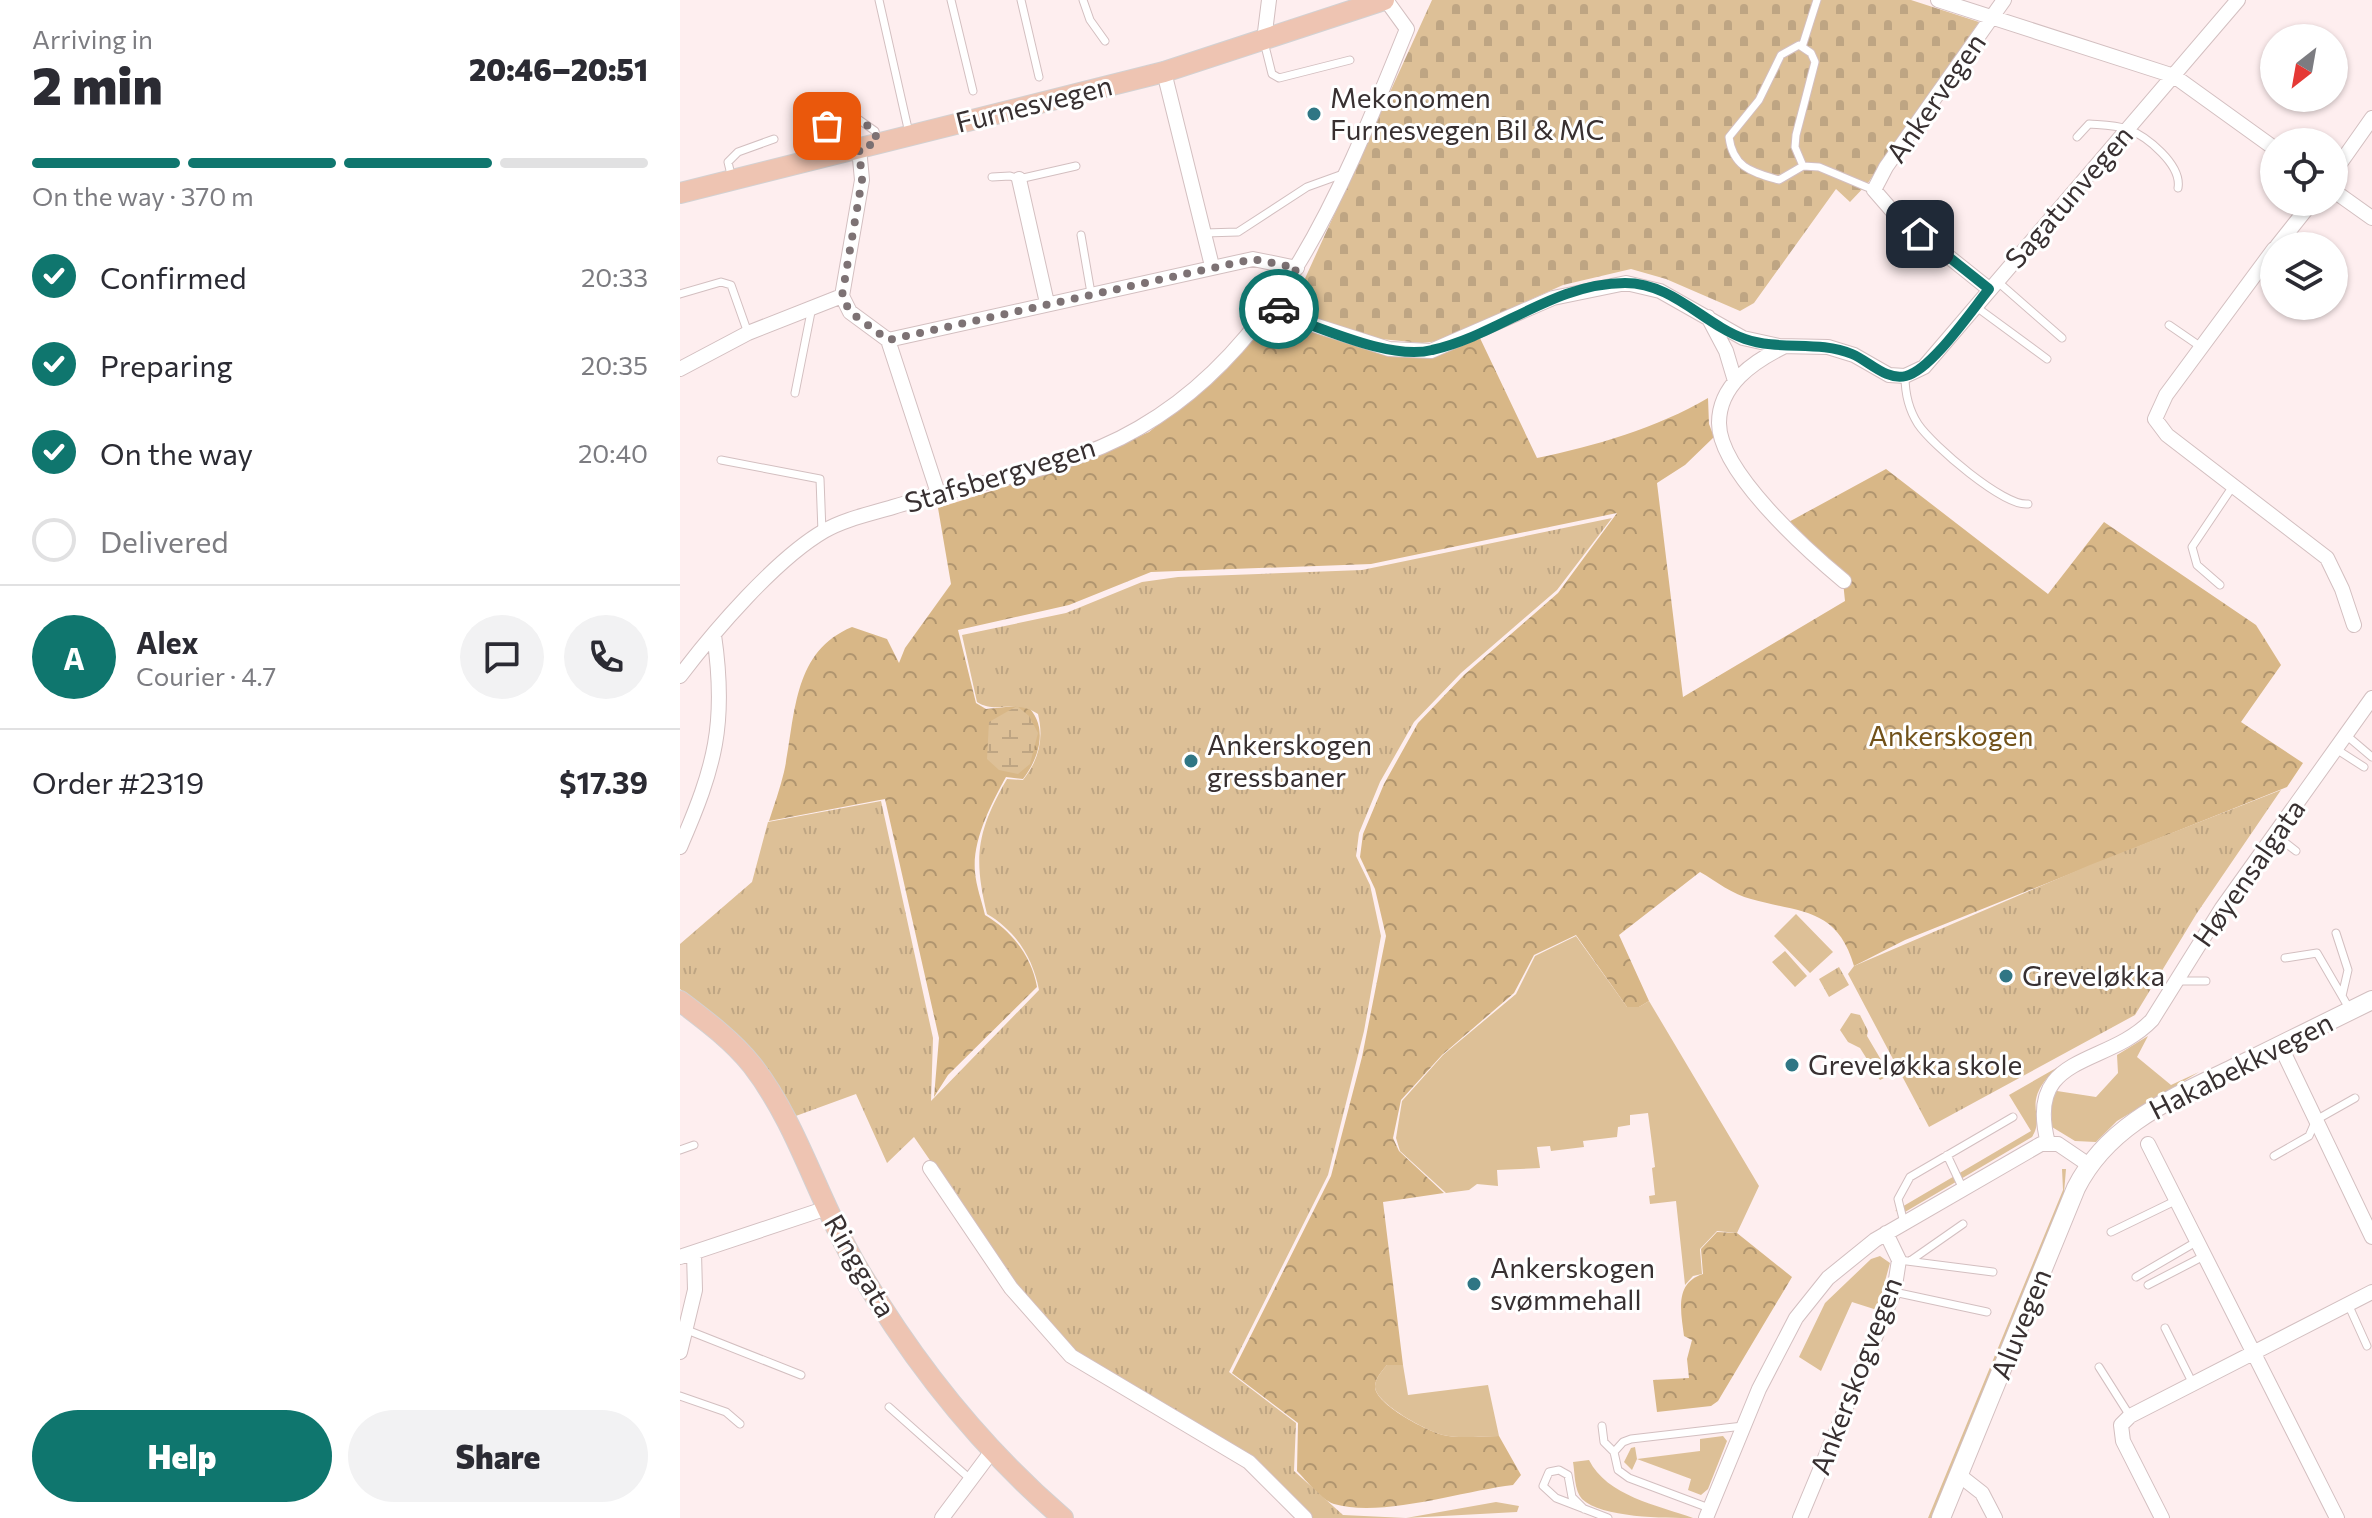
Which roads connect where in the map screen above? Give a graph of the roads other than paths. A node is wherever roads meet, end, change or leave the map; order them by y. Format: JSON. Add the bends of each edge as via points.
{"nodes":[{"id":1,"x":879,"y":0,"type":"edge"},
{"id":2,"x":951,"y":0,"type":"edge"},
{"id":3,"x":1021,"y":0,"type":"edge"},
{"id":4,"x":1083,"y":0,"type":"edge"},
{"id":5,"x":1269,"y":0,"type":"edge"},
{"id":6,"x":1385,"y":0,"type":"edge"},
{"id":7,"x":1817,"y":0,"type":"edge"},
{"id":8,"x":1938,"y":0,"type":"edge"},
{"id":9,"x":2004,"y":0,"type":"edge"},
{"id":10,"x":2238,"y":0,"type":"edge"},
{"id":11,"x":1992,"y":18,"type":"junction"},
{"id":12,"x":1264,"y":40,"type":"junction"},
{"id":13,"x":1105,"y":41,"type":"dead end"},
{"id":14,"x":1802,"y":47,"type":"junction"},
{"id":15,"x":1350,"y":60,"type":"dead end"},
{"id":16,"x":1164,"y":72,"type":"junction"},
{"id":17,"x":2174,"y":76,"type":"junction"},
{"id":18,"x":1039,"y":77,"type":"dead end"},
{"id":19,"x":973,"y":91,"type":"dead end"},
{"id":20,"x":2372,"y":118,"type":"edge"},
{"id":21,"x":827,"y":126,"type":"dead end"},
{"id":22,"x":2128,"y":129,"type":"junction"},
{"id":23,"x":910,"y":135,"type":"junction"},
{"id":24,"x":2077,"y":137,"type":"dead end"},
{"id":25,"x":2260,"y":138,"type":"edge"},
{"id":26,"x":774,"y":139,"type":"dead end"},
{"id":27,"x":868,"y":146,"type":"junction"},
{"id":28,"x":2348,"y":152,"type":"edge"},
{"id":29,"x":1076,"y":166,"type":"dead end"},
{"id":30,"x":1803,"y":166,"type":"junction"},
{"id":31,"x":1343,"y":174,"type":"junction"},
{"id":32,"x":992,"y":177,"type":"dead end"},
{"id":33,"x":1019,"y":179,"type":"junction"},
{"id":34,"x":733,"y":180,"type":"junction"},
{"id":35,"x":2178,"y":188,"type":"dead end"},
{"id":36,"x":1874,"y":190,"type":"junction"},
{"id":37,"x":680,"y":193,"type":"edge"},
{"id":38,"x":2348,"y":201,"type":"edge"},
{"id":39,"x":2301,"y":216,"type":"edge"},
{"id":40,"x":2372,"y":218,"type":"edge"},
{"id":41,"x":2288,"y":232,"type":"edge"},
{"id":42,"x":1204,"y":233,"type":"junction"},
{"id":43,"x":1081,"y":235,"type":"dead end"},
{"id":44,"x":1212,"y":266,"type":"junction"},
{"id":45,"x":1297,"y":268,"type":"junction"},
{"id":46,"x":2260,"y":268,"type":"edge"},
{"id":47,"x":1993,"y":285,"type":"junction"},
{"id":48,"x":1091,"y":293,"type":"junction"},
{"id":49,"x":680,"y":294,"type":"edge"},
{"id":50,"x":842,"y":296,"type":"junction"},
{"id":51,"x":1047,"y":303,"type":"junction"},
{"id":52,"x":812,"y":305,"type":"junction"},
{"id":53,"x":1274,"y":305,"type":"junction"},
{"id":54,"x":1975,"y":306,"type":"junction"},
{"id":55,"x":1708,"y":317,"type":"junction"},
{"id":56,"x":2169,"y":325,"type":"dead end"},
{"id":57,"x":748,"y":333,"type":"junction"},
{"id":58,"x":2062,"y":338,"type":"dead end"},
{"id":59,"x":888,"y":340,"type":"junction"},
{"id":60,"x":1784,"y":346,"type":"junction"},
{"id":61,"x":2201,"y":347,"type":"junction"},
{"id":62,"x":2047,"y":359,"type":"dead end"},
{"id":63,"x":680,"y":369,"type":"edge"},
{"id":64,"x":1905,"y":376,"type":"junction"},
{"id":65,"x":1735,"y":381,"type":"junction"},
{"id":66,"x":795,"y":393,"type":"dead end"},
{"id":67,"x":721,"y":460,"type":"dead end"},
{"id":68,"x":2233,"y":486,"type":"junction"},
{"id":69,"x":938,"y":493,"type":"junction"},
{"id":70,"x":2028,"y":504,"type":"dead end"},
{"id":71,"x":822,"y":532,"type":"junction"},
{"id":72,"x":1844,"y":581,"type":"dead end"},
{"id":73,"x":2220,"y":585,"type":"dead end"},
{"id":74,"x":2354,"y":625,"type":"dead end"},
{"id":75,"x":714,"y":635,"type":"junction"},
{"id":76,"x":680,"y":676,"type":"edge"},
{"id":77,"x":2372,"y":698,"type":"edge"},
{"id":78,"x":2346,"y":735,"type":"junction"},
{"id":79,"x":2336,"y":749,"type":"junction"},
{"id":80,"x":2372,"y":757,"type":"edge"},
{"id":81,"x":2364,"y":767,"type":"dead end"},
{"id":82,"x":2274,"y":834,"type":"junction"},
{"id":83,"x":680,"y":847,"type":"edge"},
{"id":84,"x":2296,"y":851,"type":"dead end"},
{"id":85,"x":2336,"y":933,"type":"dead end"},
{"id":86,"x":2285,"y":958,"type":"dead end"},
{"id":87,"x":2176,"y":981,"type":"junction"},
{"id":88,"x":2206,"y":981,"type":"dead end"},
{"id":89,"x":2372,"y":1000,"type":"edge"},
{"id":90,"x":680,"y":1001,"type":"edge"},
{"id":91,"x":2346,"y":1003,"type":"junction"},
{"id":92,"x":2280,"y":1045,"type":"junction"},
{"id":93,"x":2355,"y":1098,"type":"dead end"},
{"id":94,"x":2013,"y":1117,"type":"dead end"},
{"id":95,"x":2316,"y":1120,"type":"junction"},
{"id":96,"x":2113,"y":1138,"type":"joint"},
{"id":97,"x":2048,"y":1143,"type":"junction"},
{"id":98,"x":2148,"y":1144,"type":"dead end"},
{"id":99,"x":694,"y":1145,"type":"dead end"},
{"id":100,"x":680,"y":1150,"type":"edge"},
{"id":101,"x":1947,"y":1155,"type":"junction"},
{"id":102,"x":2274,"y":1156,"type":"dead end"},
{"id":103,"x":2089,"y":1165,"type":"junction"},
{"id":104,"x":930,"y":1168,"type":"dead end"},
{"id":105,"x":1963,"y":1189,"type":"junction"},
{"id":106,"x":2177,"y":1200,"type":"junction"},
{"id":107,"x":827,"y":1208,"type":"junction"},
{"id":108,"x":1904,"y":1223,"type":"junction"},
{"id":109,"x":1963,"y":1224,"type":"dead end"},
{"id":110,"x":2111,"y":1232,"type":"dead end"},
{"id":111,"x":1886,"y":1233,"type":"junction"},
{"id":112,"x":2372,"y":1237,"type":"edge"},
{"id":113,"x":2198,"y":1241,"type":"junction"},
{"id":114,"x":687,"y":1255,"type":"edge"},
{"id":115,"x":2206,"y":1255,"type":"junction"},
{"id":116,"x":1905,"y":1260,"type":"junction"},
{"id":117,"x":1993,"y":1272,"type":"dead end"},
{"id":118,"x":2136,"y":1277,"type":"dead end"},
{"id":119,"x":2148,"y":1285,"type":"dead end"},
{"id":120,"x":1894,"y":1292,"type":"junction"},
{"id":121,"x":2372,"y":1292,"type":"edge"},
{"id":122,"x":2348,"y":1304,"type":"junction"},
{"id":123,"x":1987,"y":1312,"type":"dead end"},
{"id":124,"x":2165,"y":1328,"type":"dead end"},
{"id":125,"x":687,"y":1330,"type":"junction"},
{"id":126,"x":2367,"y":1346,"type":"dead end"},
{"id":127,"x":680,"y":1352,"type":"edge"},
{"id":128,"x":2256,"y":1352,"type":"junction"},
{"id":129,"x":2099,"y":1367,"type":"dead end"},
{"id":130,"x":801,"y":1375,"type":"dead end"},
{"id":131,"x":2193,"y":1384,"type":"junction"},
{"id":132,"x":680,"y":1396,"type":"edge"},
{"id":133,"x":889,"y":1407,"type":"dead end"},
{"id":134,"x":2125,"y":1421,"type":"junction"},
{"id":135,"x":740,"y":1424,"type":"dead end"},
{"id":136,"x":1602,"y":1426,"type":"dead end"},
{"id":137,"x":1743,"y":1426,"type":"junction"},
{"id":138,"x":992,"y":1451,"type":"junction"},
{"id":139,"x":1614,"y":1452,"type":"junction"},
{"id":140,"x":1959,"y":1475,"type":"junction"},
{"id":141,"x":969,"y":1478,"type":"junction"},
{"id":142,"x":1584,"y":1509,"type":"junction"},
{"id":143,"x":1708,"y":1513,"type":"edge"},
{"id":144,"x":942,"y":1518,"type":"edge"},
{"id":145,"x":1063,"y":1518,"type":"edge"},
{"id":146,"x":1305,"y":1518,"type":"edge"},
{"id":147,"x":1608,"y":1518,"type":"edge"},
{"id":148,"x":1800,"y":1518,"type":"edge"},
{"id":149,"x":1941,"y":1518,"type":"edge"},
{"id":150,"x":1995,"y":1518,"type":"edge"},
{"id":151,"x":2162,"y":1518,"type":"edge"},
{"id":152,"x":2337,"y":1518,"type":"edge"}],
"edges":[{"from":1,"to":23,"type":"lane"},
{"from":2,"to":19,"type":"lane"},
{"from":3,"to":18,"type":"lane"},
{"from":4,"to":13,"type":"lane"},
{"from":5,"to":12,"type":"street"},
{"from":6,"to":12,"type":"main road","name":"Furnesvegen"},
{"from":6,"to":31,"type":"street","name":"Stafsbergvegen","via":[[1407,29]]},
{"from":7,"to":14,"type":"lane"},
{"from":8,"to":11,"type":"street"},
{"from":9,"to":11,"type":"street","name":"Ankervegen"},
{"from":10,"to":17,"type":"street","name":"Sagatunvegen"},
{"from":11,"to":17,"type":"street"},
{"from":11,"to":36,"type":"street","name":"Ankervegen"},
{"from":12,"to":15,"type":"lane","via":[[1272,74],[1279,78]]},
{"from":12,"to":16,"type":"main road","name":"Furnesvegen"},
{"from":14,"to":30,"type":"lane","via":[[1815,62],[1796,135]]},
{"from":14,"to":30,"type":"lane","via":[[1792,46],[1781,55],[1759,100],[1729,137],[1738,163],[1749,172],[1779,180]]},
{"from":16,"to":23,"type":"main road","name":"Furnesvegen"},
{"from":16,"to":42,"type":"street"},
{"from":17,"to":22,"type":"street","name":"Sagatunvegen"},
{"from":17,"to":25,"type":"street"},
{"from":20,"to":28,"type":"street"},
{"from":21,"to":27,"type":"lane","via":[[858,119],[875,131]]},
{"from":22,"to":24,"type":"lane","via":[[2089,124]]},
{"from":22,"to":35,"type":"lane","via":[[2167,158],[2178,175]]},
{"from":22,"to":47,"type":"street","name":"Sagatunvegen"},
{"from":23,"to":27,"type":"main road","name":"Furnesvegen"},
{"from":26,"to":34,"type":"lane","via":[[738,152],[728,162]]},
{"from":27,"to":34,"type":"main road","name":"Furnesvegen"},
{"from":27,"to":50,"type":"street"},
{"from":29,"to":33,"type":"lane"},
{"from":30,"to":36,"type":"lane","via":[[1819,167]]},
{"from":31,"to":42,"type":"lane","via":[[1307,187],[1238,232]]},
{"from":31,"to":45,"type":"street","name":"Stafsbergvegen"},
{"from":32,"to":33,"type":"lane"},
{"from":33,"to":51,"type":"street"},
{"from":34,"to":37,"type":"main road","name":"Furnesvegen"},
{"from":36,"to":47,"type":"street","name":"Ankervegen","via":[[1894,213]]},
{"from":38,"to":40,"type":"street"},
{"from":39,"to":41,"type":"street"},
{"from":42,"to":44,"type":"street"},
{"from":43,"to":48,"type":"lane"},
{"from":44,"to":45,"type":"street","via":[[1253,259]]},
{"from":44,"to":48,"type":"street"},
{"from":45,"to":53,"type":"street","name":"Stafsbergvegen"},
{"from":46,"to":61,"type":"street"},
{"from":47,"to":54,"type":"street","name":"Sagatunvegen"},
{"from":47,"to":58,"type":"lane"},
{"from":48,"to":51,"type":"street"},
{"from":49,"to":57,"type":"lane","via":[[721,282],[731,285]]},
{"from":50,"to":52,"type":"street"},
{"from":50,"to":59,"type":"street","via":[[850,312]]},
{"from":51,"to":59,"type":"street"},
{"from":52,"to":57,"type":"street"},
{"from":52,"to":66,"type":"lane"},
{"from":53,"to":55,"type":"street","via":[[1292,318],[1400,351],[1431,351],[1553,298],[1626,283],[1660,291]]},
{"from":53,"to":69,"type":"street","name":"Stafsbergvegen","via":[[1187,393],[1140,428],[1044,467]]},
{"from":54,"to":62,"type":"lane"},
{"from":54,"to":64,"type":"street","name":"Sagatunvegen","via":[[1924,367]]},
{"from":55,"to":60,"type":"street","via":[[1743,338]]},
{"from":55,"to":65,"type":"street"},
{"from":56,"to":61,"type":"lane"},
{"from":57,"to":63,"type":"street"},
{"from":59,"to":69,"type":"street"},
{"from":60,"to":64,"type":"street","via":[[1828,347],[1889,375]]},
{"from":60,"to":65,"type":"street","via":[[1755,360]]},
{"from":61,"to":68,"type":"street","via":[[2155,419],[2167,435]]},
{"from":64,"to":70,"type":"lane","via":[[1905,391],[1919,425],[2012,504]]},
{"from":65,"to":72,"type":"street","via":[[1718,424],[1728,454],[1767,510]]},
{"from":67,"to":71,"type":"lane","via":[[820,479]]},
{"from":68,"to":73,"type":"lane","via":[[2192,547],[2197,565]]},
{"from":68,"to":74,"type":"street","via":[[2327,558]]},
{"from":69,"to":71,"type":"street","name":"Stafsbergvegen"},
{"from":71,"to":75,"type":"street","name":"Stafsbergvegen"},
{"from":75,"to":76,"type":"street","name":"Stafsbergvegen"},
{"from":75,"to":83,"type":"street","via":[[721,684],[715,755]]},
{"from":77,"to":78,"type":"street","name":"Høyensalgata"},
{"from":78,"to":79,"type":"street","name":"Høyensalgata"},
{"from":78,"to":80,"type":"lane"},
{"from":79,"to":81,"type":"lane"},
{"from":79,"to":82,"type":"street","name":"Høyensalgata"},
{"from":82,"to":84,"type":"lane"},
{"from":82,"to":87,"type":"street","name":"Høyensalgata"},
{"from":85,"to":91,"type":"lane","via":[[2348,970]]},
{"from":86,"to":91,"type":"lane","via":[[2317,953]]},
{"from":87,"to":88,"type":"lane"},
{"from":87,"to":97,"type":"street","name":"Høyensalgata","via":[[2138,1034],[2071,1067],[2047,1091],[2041,1117]]},
{"from":89,"to":91,"type":"main road","name":"Hakabekkvegen"},
{"from":90,"to":107,"type":"main road","name":"Ringgata","via":[[735,1046],[766,1085]]},
{"from":91,"to":92,"type":"main road","name":"Hakabekkvegen"},
{"from":92,"to":95,"type":"street"},
{"from":92,"to":96,"type":"main road","name":"Hakabekkvegen","via":[[2161,1104]]},
{"from":93,"to":95,"type":"lane"},
{"from":94,"to":101,"type":"lane"},
{"from":95,"to":102,"type":"lane","via":[[2309,1136]]},
{"from":95,"to":112,"type":"street"},
{"from":96,"to":103,"type":"main road","name":"Aluvegen"},
{"from":97,"to":103,"type":"street"},
{"from":97,"to":105,"type":"street","name":"Ankerskogvegen"},
{"from":98,"to":106,"type":"street"},
{"from":99,"to":100,"type":"lane"},
{"from":101,"to":105,"type":"lane"},
{"from":101,"to":108,"type":"lane","via":[[1910,1177],[1901,1189]]},
{"from":103,"to":140,"type":"main road","name":"Aluvegen"},
{"from":104,"to":146,"type":"street","via":[[1011,1288],[1071,1356],[1249,1462]]},
{"from":105,"to":108,"type":"street","name":"Ankerskogvegen"},
{"from":106,"to":110,"type":"lane"},
{"from":106,"to":113,"type":"street"},
{"from":107,"to":114,"type":"street"},
{"from":107,"to":138,"type":"main road","name":"Ringgata","via":[[906,1346]]},
{"from":108,"to":111,"type":"street","name":"Ankerskogvegen"},
{"from":109,"to":116,"type":"lane"},
{"from":111,"to":116,"type":"street","name":"Ankerskogvegen"},
{"from":111,"to":137,"type":"street","name":"Ankerskogvegen","via":[[1846,1260],[1810,1298]]},
{"from":113,"to":115,"type":"street"},
{"from":113,"to":118,"type":"lane"},
{"from":114,"to":125,"type":"street","via":[[695,1290]]},
{"from":115,"to":119,"type":"lane"},
{"from":115,"to":128,"type":"street"},
{"from":116,"to":117,"type":"lane"},
{"from":116,"to":120,"type":"street","name":"Ankerskogvegen"},
{"from":120,"to":123,"type":"lane"},
{"from":120,"to":148,"type":"street","name":"Ankerskogvegen"},
{"from":121,"to":122,"type":"street"},
{"from":122,"to":126,"type":"lane"},
{"from":122,"to":128,"type":"street"},
{"from":124,"to":131,"type":"lane"},
{"from":125,"to":127,"type":"street"},
{"from":125,"to":130,"type":"lane"},
{"from":128,"to":131,"type":"street"},
{"from":128,"to":152,"type":"street"},
{"from":129,"to":134,"type":"lane"},
{"from":131,"to":134,"type":"street"},
{"from":132,"to":135,"type":"lane","via":[[726,1412]]},
{"from":133,"to":141,"type":"lane"},
{"from":134,"to":151,"type":"street","via":[[2123,1441]]},
{"from":136,"to":139,"type":"lane","via":[[1604,1442]]},
{"from":137,"to":139,"type":"lane","via":[[1631,1439]]},
{"from":137,"to":143,"type":"street","name":"Ankerskogvegen"},
{"from":138,"to":141,"type":"street"},
{"from":138,"to":145,"type":"main road","name":"Ringgata"},
{"from":139,"to":143,"type":"lane","via":[[1618,1470],[1629,1478]]},
{"from":140,"to":149,"type":"main road","name":"Aluvegen"},
{"from":140,"to":150,"type":"street","via":[[1982,1493]]},
{"from":141,"to":144,"type":"street"},
{"from":142,"to":142,"type":"lane","via":[[1572,1497],[1568,1475],[1549,1472],[1543,1481],[1545,1491]]},
{"from":142,"to":147,"type":"lane"}]}
